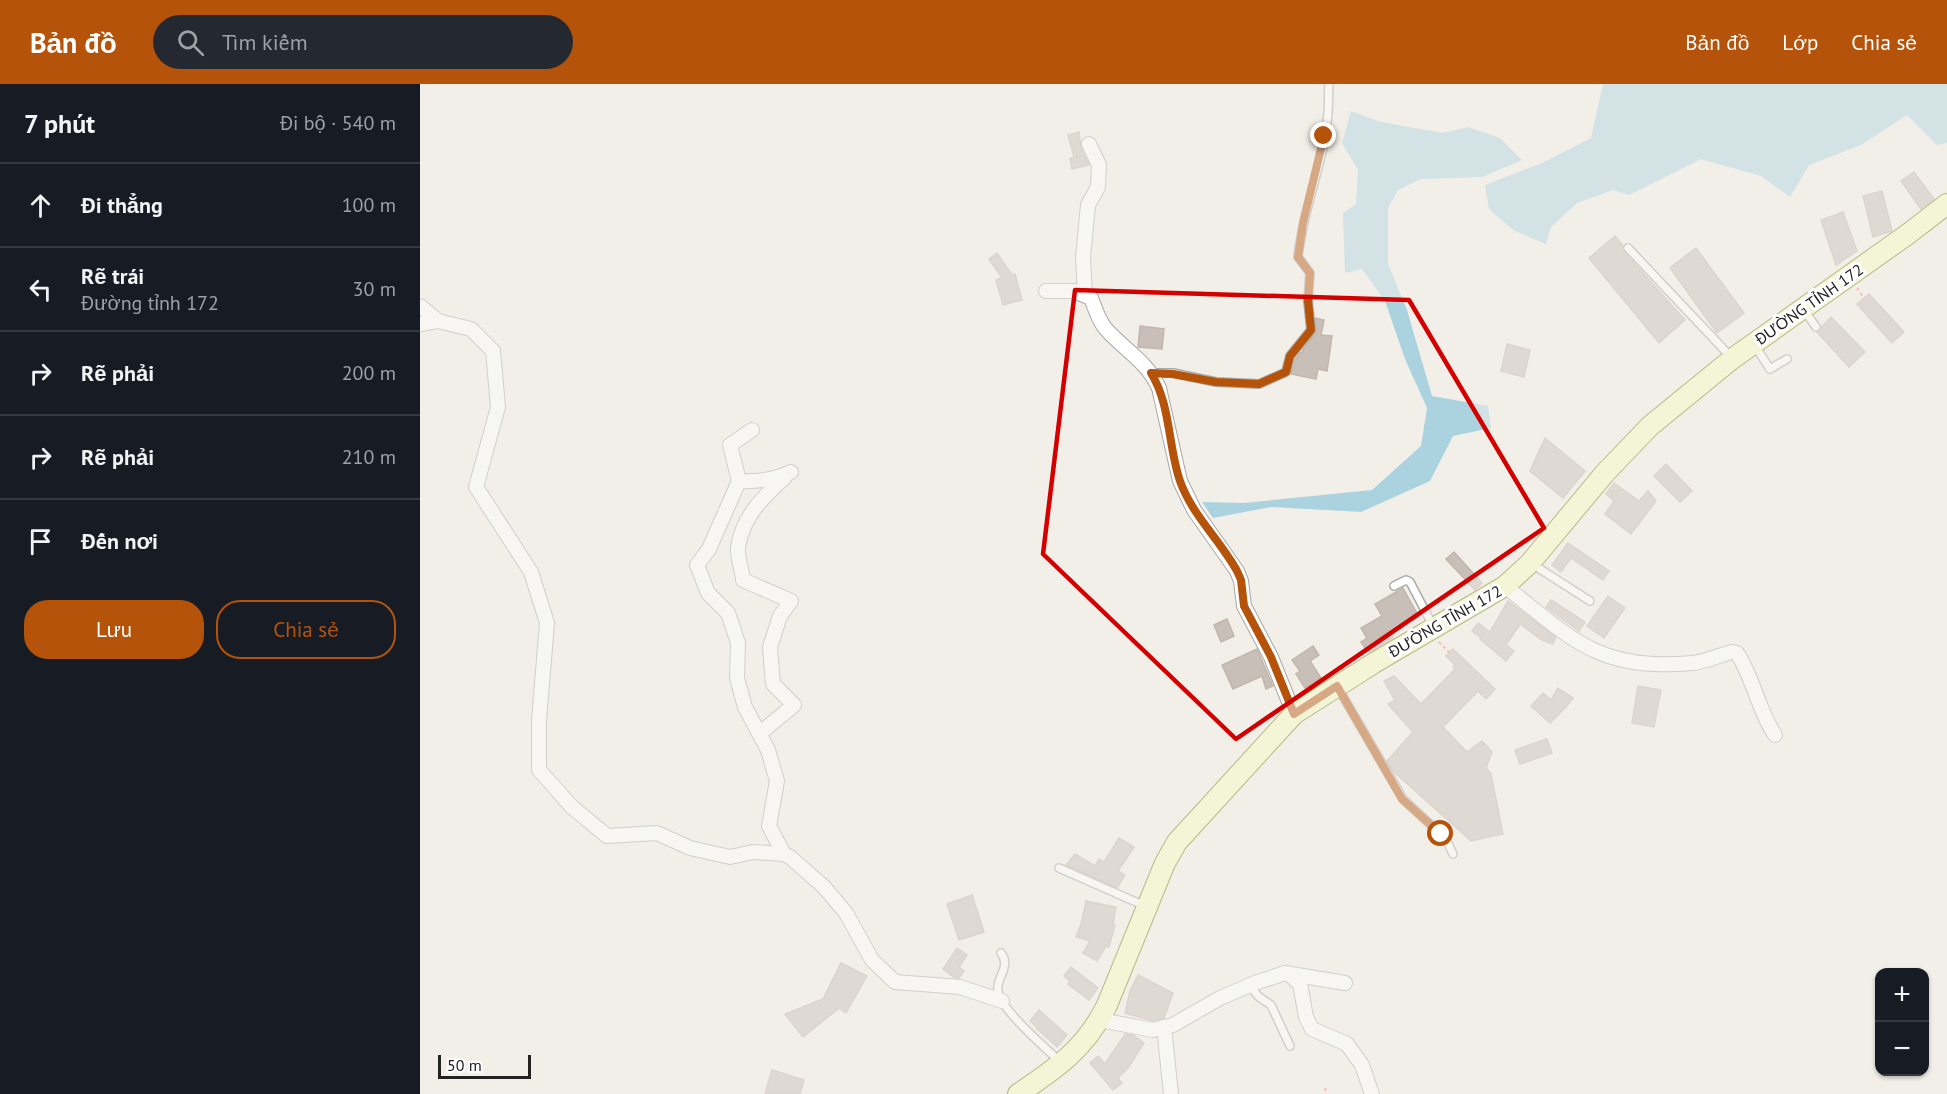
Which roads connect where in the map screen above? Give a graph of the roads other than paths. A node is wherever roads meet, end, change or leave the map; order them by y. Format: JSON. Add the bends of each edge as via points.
{"nodes":[{"id":1,"x":1329,"y":84,"type":"edge"},
{"id":2,"x":1089,"y":144,"type":"dead end"},
{"id":3,"x":1947,"y":204,"type":"edge"},
{"id":4,"x":1628,"y":249,"type":"dead end"},
{"id":5,"x":1046,"y":291,"type":"dead end"},
{"id":6,"x":1085,"y":294,"type":"junction"},
{"id":7,"x":420,"y":306,"type":"edge"},
{"id":8,"x":1803,"y":308,"type":"junction"},
{"id":9,"x":438,"y":321,"type":"junction"},
{"id":10,"x":420,"y":324,"type":"edge"},
{"id":11,"x":1816,"y":327,"type":"dead end"},
{"id":12,"x":1754,"y":344,"type":"junction"},
{"id":13,"x":1732,"y":359,"type":"junction"},
{"id":14,"x":1787,"y":359,"type":"dead end"},
{"id":15,"x":1151,"y":373,"type":"junction"},
{"id":16,"x":752,"y":430,"type":"dead end"},
{"id":17,"x":739,"y":481,"type":"junction"},
{"id":18,"x":1530,"y":563,"type":"junction"},
{"id":19,"x":1394,"y":586,"type":"dead end"},
{"id":20,"x":1505,"y":586,"type":"junction"},
{"id":21,"x":1590,"y":601,"type":"dead end"},
{"id":22,"x":1434,"y":628,"type":"junction"},
{"id":23,"x":1337,"y":686,"type":"junction"},
{"id":24,"x":1294,"y":714,"type":"junction"},
{"id":25,"x":759,"y":734,"type":"junction"},
{"id":26,"x":1775,"y":735,"type":"dead end"},
{"id":27,"x":784,"y":854,"type":"junction"},
{"id":28,"x":1453,"y":854,"type":"dead end"},
{"id":29,"x":1059,"y":868,"type":"dead end"},
{"id":30,"x":1147,"y":908,"type":"junction"},
{"id":31,"x":1001,"y":953,"type":"dead end"},
{"id":32,"x":1289,"y":974,"type":"junction"},
{"id":33,"x":1345,"y":983,"type":"dead end"},
{"id":34,"x":1249,"y":985,"type":"junction"},
{"id":35,"x":1002,"y":1001,"type":"junction"},
{"id":36,"x":1100,"y":1020,"type":"junction"},
{"id":37,"x":1164,"y":1027,"type":"junction"},
{"id":38,"x":1290,"y":1046,"type":"dead end"},
{"id":39,"x":1062,"y":1064,"type":"junction"},
{"id":40,"x":1018,"y":1094,"type":"edge"},
{"id":41,"x":1171,"y":1094,"type":"edge"},
{"id":42,"x":1372,"y":1094,"type":"edge"}],
"edges":[{"from":1,"to":15,"type":"lane","via":[[1328,113],[1298,257],[1310,273],[1311,330],[1290,356],[1286,372],[1259,384]]},
{"from":2,"to":6,"type":"street","via":[[1099,165],[1098,187],[1088,205],[1083,256]]},
{"from":3,"to":8,"type":"main road","name":"ĐƯỜNG TỈNH 172"},
{"from":4,"to":13,"type":"lane"},
{"from":5,"to":6,"type":"street"},
{"from":6,"to":15,"type":"street","via":[[1091,298],[1105,328]]},
{"from":7,"to":9,"type":"street"},
{"from":8,"to":11,"type":"lane"},
{"from":8,"to":12,"type":"main road","name":"ĐƯỜNG TỈNH 172"},
{"from":9,"to":10,"type":"street"},
{"from":9,"to":27,"type":"street","via":[[471,329],[492,351],[498,407],[476,488],[531,572],[548,623],[538,720],[539,770],[572,807],[607,836],[657,833],[690,848],[730,857],[753,852]]},
{"from":12,"to":13,"type":"main road","name":"ĐƯỜNG TỈNH 172"},
{"from":12,"to":14,"type":"lane","via":[[1770,369]]},
{"from":13,"to":18,"type":"main road","name":"ĐƯỜNG TỈNH 172","via":[[1628,448]]},
{"from":15,"to":24,"type":"street","via":[[1159,388],[1180,481],[1194,510],[1237,571],[1244,606],[1275,664]]},
{"from":16,"to":17,"type":"street","via":[[730,445]]},
{"from":17,"to":25,"type":"street","via":[[709,549],[697,565],[708,592],[728,613],[738,643],[737,678],[745,707]]},
{"from":17,"to":25,"type":"street","via":[[756,482],[791,472],[749,514],[738,548],[744,580],[791,602],[780,616],[770,647],[773,684],[794,705]]},
{"from":18,"to":20,"type":"main road","name":"ĐƯỜNG TỈNH 172"},
{"from":18,"to":21,"type":"lane"},
{"from":19,"to":22,"type":"lane","via":[[1410,582]]},
{"from":20,"to":22,"type":"main road","name":"ĐƯỜNG TỈNH 172"},
{"from":20,"to":26,"type":"street","via":[[1566,635],[1610,658],[1625,662],[1693,663],[1737,653]]},
{"from":22,"to":23,"type":"main road","name":"ĐƯỜNG TỈNH 172"},
{"from":23,"to":24,"type":"main road","name":"ĐƯỜNG TỈNH 172"},
{"from":23,"to":28,"type":"lane","via":[[1402,799],[1446,839]]},
{"from":24,"to":30,"type":"main road","name":"ĐƯỜNG TỈNH 172","via":[[1177,842]]},
{"from":25,"to":27,"type":"street","via":[[777,781],[769,826]]},
{"from":27,"to":35,"type":"street","via":[[839,904],[872,960],[895,982],[960,987]]},
{"from":29,"to":30,"type":"lane"},
{"from":30,"to":36,"type":"main road","name":"ĐƯỜNG TỈNH 172"},
{"from":31,"to":35,"type":"lane","via":[[1005,958],[998,986]]},
{"from":32,"to":33,"type":"street"},
{"from":32,"to":34,"type":"street"},
{"from":32,"to":42,"type":"street","via":[[1300,984],[1312,1029],[1347,1044],[1362,1065]]},
{"from":34,"to":37,"type":"street"},
{"from":34,"to":38,"type":"lane","via":[[1271,1005]]},
{"from":35,"to":39,"type":"lane"},
{"from":36,"to":37,"type":"street","via":[[1143,1029]]},
{"from":36,"to":39,"type":"main road","name":"ĐƯỜNG TỈNH 172"},
{"from":37,"to":41,"type":"street"},
{"from":39,"to":40,"type":"main road","name":"ĐƯỜNG TỈNH 172"}]}
